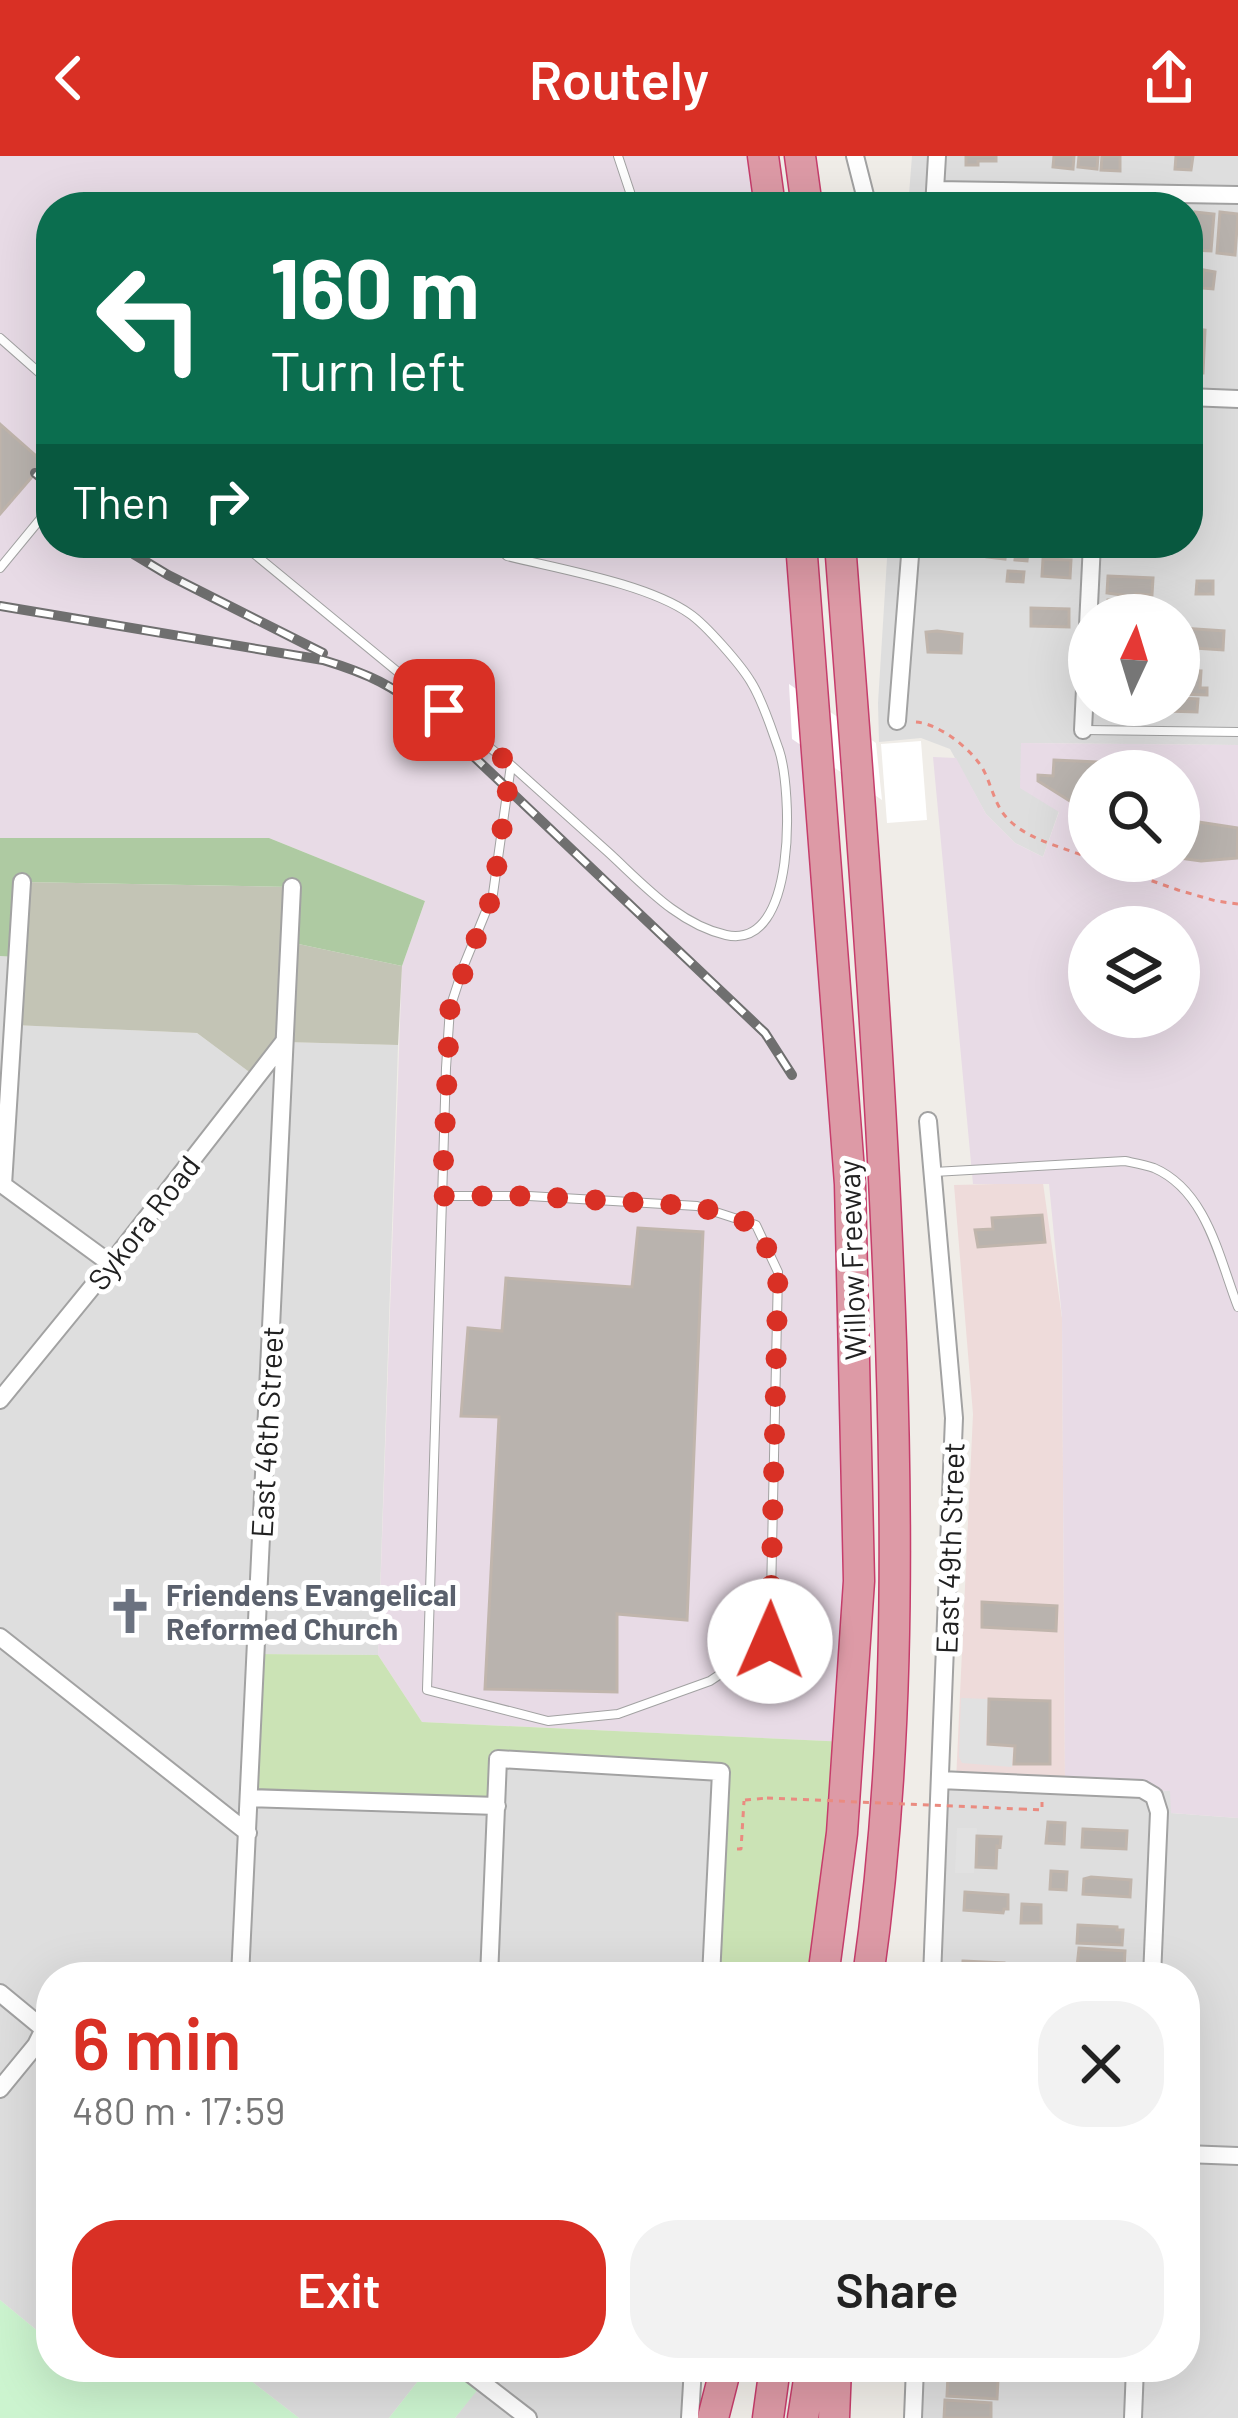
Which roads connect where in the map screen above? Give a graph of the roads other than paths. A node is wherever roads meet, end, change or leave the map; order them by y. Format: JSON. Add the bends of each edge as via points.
{"nodes":[{"id":1,"x":618,"y":156,"type":"edge"},
{"id":2,"x":763,"y":156,"type":"edge"},
{"id":3,"x":800,"y":156,"type":"edge"},
{"id":4,"x":855,"y":156,"type":"edge"},
{"id":5,"x":937,"y":156,"type":"edge"},
{"id":6,"x":630,"y":192,"type":"edge"},
{"id":7,"x":768,"y":192,"type":"edge"},
{"id":8,"x":805,"y":192,"type":"edge"},
{"id":9,"x":864,"y":192,"type":"edge"},
{"id":10,"x":935,"y":192,"type":"edge"},
{"id":11,"x":1203,"y":195,"type":"edge"},
{"id":12,"x":1238,"y":195,"type":"edge"},
{"id":13,"x":0,"y":338,"type":"edge"},
{"id":14,"x":36,"y":370,"type":"edge"},
{"id":15,"x":1203,"y":398,"type":"edge"},
{"id":16,"x":1238,"y":399,"type":"edge"},
{"id":17,"x":36,"y":524,"type":"edge"},
{"id":18,"x":259,"y":558,"type":"edge"},
{"id":19,"x":515,"y":558,"type":"edge"},
{"id":20,"x":802,"y":558,"type":"edge"},
{"id":21,"x":841,"y":558,"type":"edge"},
{"id":22,"x":911,"y":558,"type":"edge"},
{"id":23,"x":1091,"y":558,"type":"edge"},
{"id":24,"x":0,"y":568,"type":"edge"},
{"id":25,"x":906,"y":721,"type":"road end"},
{"id":26,"x":1083,"y":730,"type":"joint"},
{"id":27,"x":1238,"y":733,"type":"edge"},
{"id":28,"x":511,"y":765,"type":"junction"},
{"id":29,"x":22,"y":882,"type":"dead end"},
{"id":30,"x":292,"y":887,"type":"dead end"},
{"id":31,"x":284,"y":1042,"type":"junction"},
{"id":32,"x":928,"y":1120,"type":"dead end"},
{"id":33,"x":932,"y":1172,"type":"junction"},
{"id":34,"x":442,"y":1196,"type":"junction"},
{"id":35,"x":111,"y":1264,"type":"junction"},
{"id":36,"x":1238,"y":1307,"type":"edge"},
{"id":37,"x":0,"y":1400,"type":"edge"},
{"id":38,"x":0,"y":1637,"type":"edge"},
{"id":39,"x":940,"y":1780,"type":"junction"},
{"id":40,"x":250,"y":1798,"type":"junction"},
{"id":41,"x":497,"y":1806,"type":"junction"},
{"id":42,"x":248,"y":1833,"type":"junction"},
{"id":43,"x":241,"y":1962,"type":"edge"},
{"id":44,"x":490,"y":1962,"type":"edge"},
{"id":45,"x":712,"y":1962,"type":"edge"},
{"id":46,"x":823,"y":1962,"type":"edge"},
{"id":47,"x":870,"y":1962,"type":"edge"},
{"id":48,"x":933,"y":1962,"type":"edge"},
{"id":49,"x":1153,"y":1962,"type":"edge"},
{"id":50,"x":0,"y":1994,"type":"edge"},
{"id":51,"x":36,"y":2023,"type":"edge"},
{"id":52,"x":36,"y":2045,"type":"edge"},
{"id":53,"x":0,"y":2089,"type":"edge"},
{"id":54,"x":1200,"y":2155,"type":"edge"},
{"id":55,"x":1238,"y":2156,"type":"edge"},
{"id":56,"x":484,"y":2382,"type":"edge"},
{"id":57,"x":692,"y":2382,"type":"edge"},
{"id":58,"x":722,"y":2382,"type":"edge"},
{"id":59,"x":773,"y":2382,"type":"edge"},
{"id":60,"x":809,"y":2382,"type":"edge"},
{"id":61,"x":835,"y":2382,"type":"edge"},
{"id":62,"x":914,"y":2382,"type":"edge"},
{"id":63,"x":1135,"y":2382,"type":"edge"},
{"id":64,"x":528,"y":2418,"type":"edge"},
{"id":65,"x":690,"y":2418,"type":"edge"},
{"id":66,"x":713,"y":2418,"type":"edge"},
{"id":67,"x":768,"y":2418,"type":"edge"},
{"id":68,"x":803,"y":2418,"type":"edge"},
{"id":69,"x":834,"y":2418,"type":"edge"},
{"id":70,"x":913,"y":2418,"type":"edge"},
{"id":71,"x":1133,"y":2418,"type":"edge"}],
"edges":[{"from":1,"to":6,"type":"lane"},
{"from":2,"to":7,"type":"highway"},
{"from":3,"to":8,"type":"highway"},
{"from":4,"to":9,"type":"street"},
{"from":5,"to":10,"type":"street"},
{"from":11,"to":12,"type":"street"},
{"from":13,"to":14,"type":"lane"},
{"from":15,"to":16,"type":"street"},
{"from":17,"to":24,"type":"lane"},
{"from":18,"to":28,"type":"lane"},
{"from":19,"to":28,"type":"lane","via":[[654,594],[692,615],[751,680],[780,754],[787,811],[773,909],[754,930],[732,937],[700,927]]},
{"from":20,"to":46,"type":"highway","name":"Willow Freeway","via":[[850,1184],[859,1581],[842,1833]]},
{"from":21,"to":47,"type":"highway","name":"Willow Freeway","via":[[885,1161],[896,1467],[894,1678]]},
{"from":22,"to":25,"type":"street"},
{"from":23,"to":26,"type":"street"},
{"from":26,"to":27,"type":"lane"},
{"from":28,"to":34,"type":"lane","via":[[493,894],[450,1008]]},
{"from":29,"to":35,"type":"street","via":[[3,1185]]},
{"from":30,"to":31,"type":"street","name":"East 46th Street"},
{"from":31,"to":35,"type":"street","name":"Sykora Road"},
{"from":31,"to":40,"type":"street","name":"East 46th Street"},
{"from":32,"to":33,"type":"street","name":"East 49th Street"},
{"from":33,"to":36,"type":"lane","via":[[1125,1161],[1154,1168],[1198,1205]]},
{"from":33,"to":39,"type":"street","name":"East 49th Street","via":[[954,1418]]},
{"from":34,"to":34,"type":"lane","via":[[428,1690],[548,1721],[618,1714],[710,1681],[770,1641],[778,1272],[756,1225],[697,1206]]},
{"from":35,"to":37,"type":"street","name":"Sykora Road"},
{"from":38,"to":42,"type":"street"},
{"from":39,"to":48,"type":"street","name":"East 49th Street"},
{"from":39,"to":49,"type":"street","via":[[1142,1789],[1154,1796]]},
{"from":40,"to":41,"type":"street"},
{"from":40,"to":42,"type":"street","name":"East 46th Street"},
{"from":41,"to":44,"type":"street"},
{"from":41,"to":45,"type":"street","via":[[498,1760],[721,1772]]},
{"from":42,"to":43,"type":"street","name":"East 46th Street"},
{"from":50,"to":51,"type":"street"},
{"from":52,"to":53,"type":"street"},
{"from":54,"to":55,"type":"street"},
{"from":56,"to":64,"type":"street"},
{"from":57,"to":65,"type":"street"},
{"from":58,"to":66,"type":"highway"},
{"from":59,"to":67,"type":"highway"},
{"from":60,"to":68,"type":"highway"},
{"from":61,"to":69,"type":"highway"},
{"from":62,"to":70,"type":"street"},
{"from":63,"to":71,"type":"street"}]}
